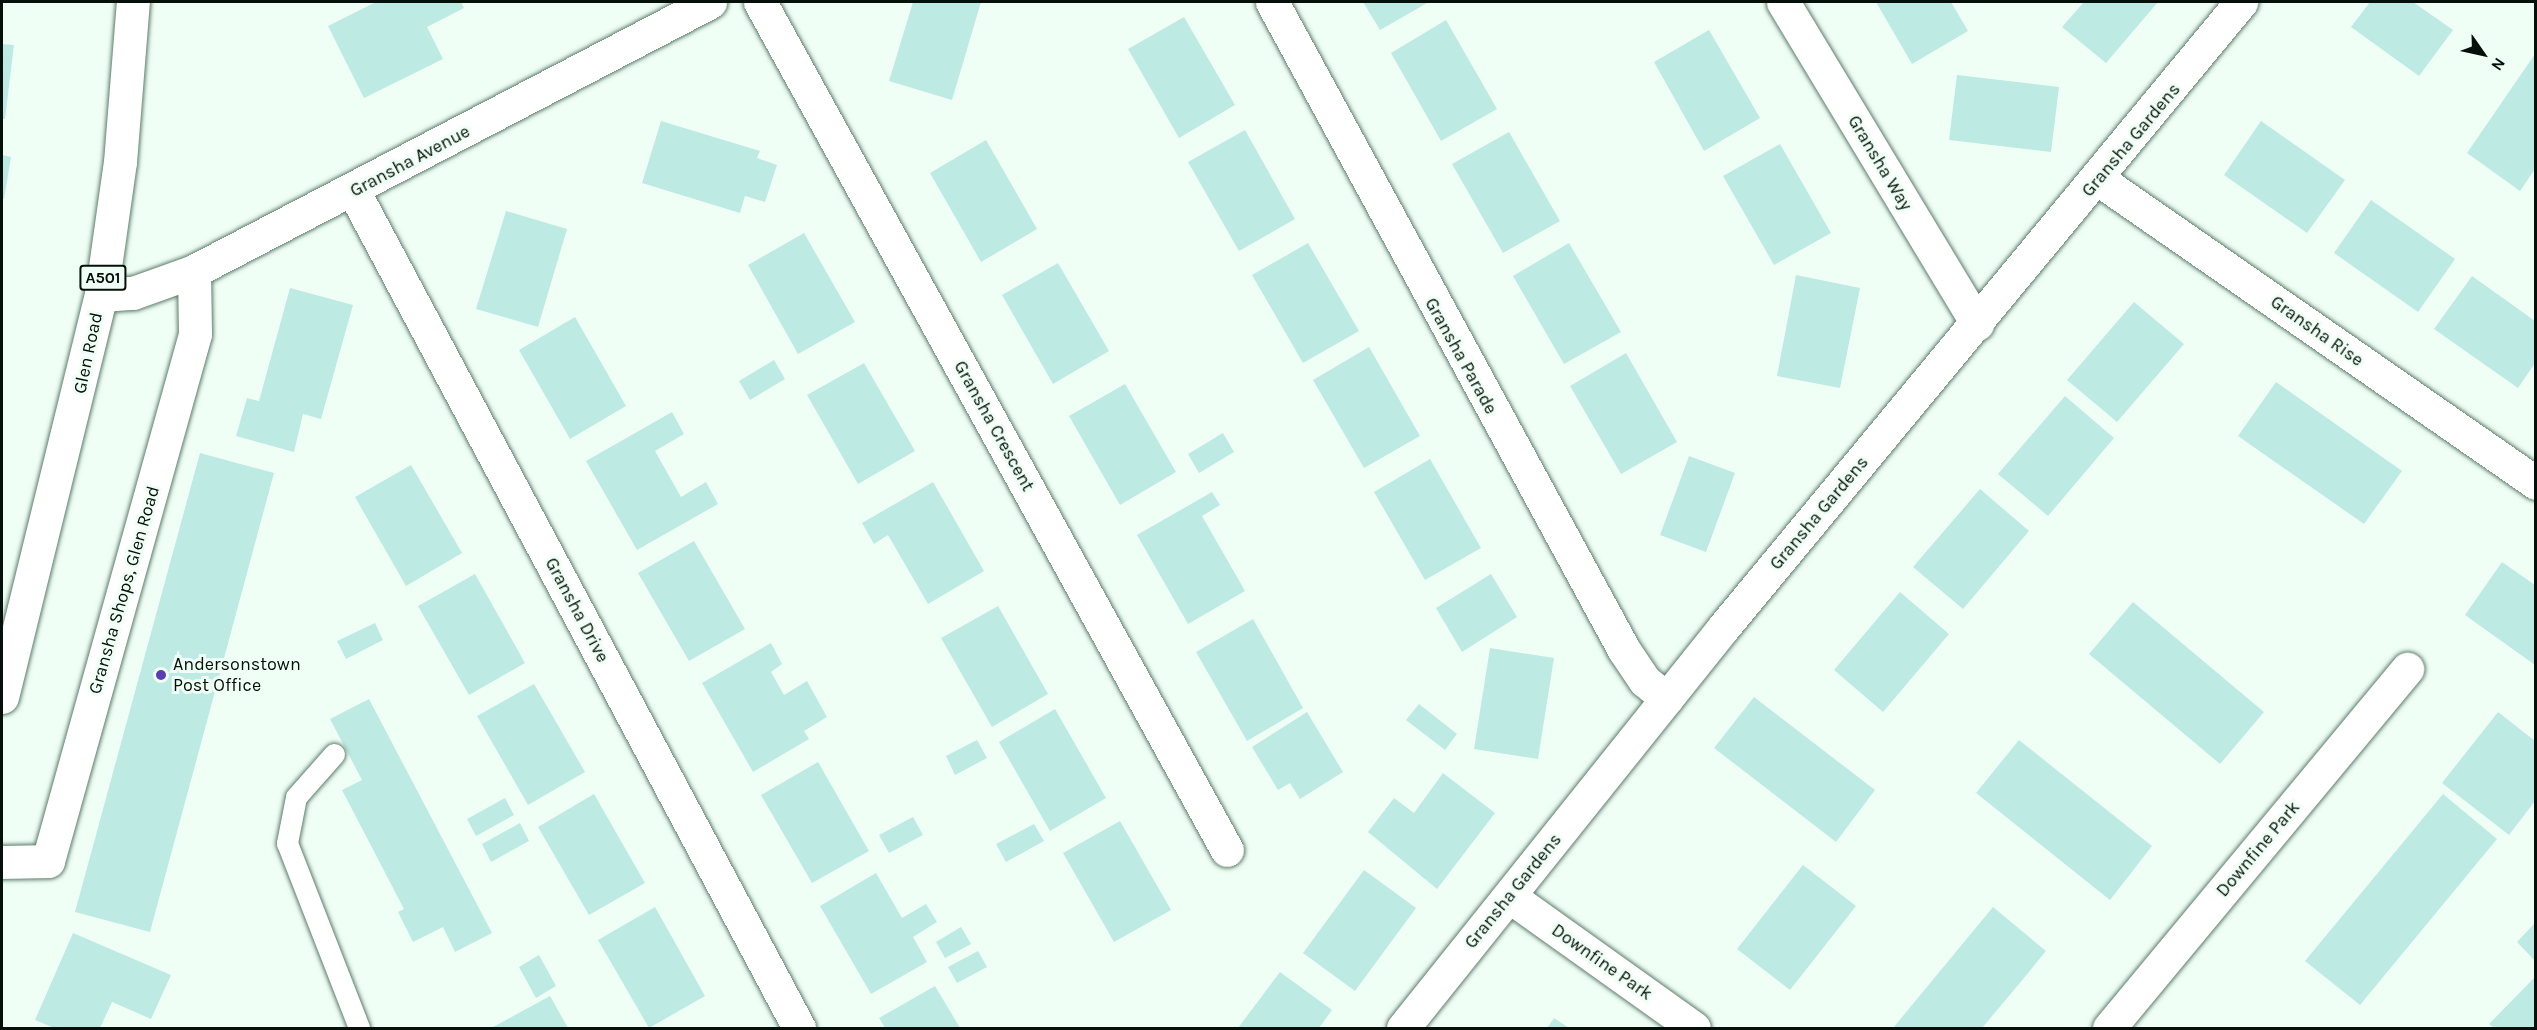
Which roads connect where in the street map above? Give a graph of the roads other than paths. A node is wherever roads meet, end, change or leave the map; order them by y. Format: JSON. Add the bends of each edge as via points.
{"nodes":[{"id":1,"x":133,"y":2,"type":"edge"},
{"id":2,"x":710,"y":2,"type":"edge"},
{"id":3,"x":760,"y":2,"type":"edge"},
{"id":4,"x":1272,"y":2,"type":"edge"},
{"id":5,"x":1783,"y":2,"type":"edge"},
{"id":6,"x":2241,"y":2,"type":"edge"},
{"id":7,"x":2098,"y":179,"type":"junction"},
{"id":8,"x":354,"y":192,"type":"junction"},
{"id":9,"x":194,"y":271,"type":"junction"},
{"id":10,"x":101,"y":296,"type":"junction"},
{"id":11,"x":1977,"y":324,"type":"junction"},
{"id":12,"x":2535,"y":483,"type":"edge"},
{"id":13,"x":2407,"y":669,"type":"dead end"},
{"id":14,"x":4,"y":682,"type":"edge"},
{"id":15,"x":1667,"y":699,"type":"junction"},
{"id":16,"x":334,"y":754,"type":"dead end"},
{"id":17,"x":1227,"y":850,"type":"dead end"},
{"id":18,"x":2,"y":862,"type":"edge"},
{"id":19,"x":1509,"y":897,"type":"junction"},
{"id":20,"x":791,"y":1026,"type":"edge"},
{"id":21,"x":359,"y":1029,"type":"edge"},
{"id":22,"x":1403,"y":1029,"type":"edge"},
{"id":23,"x":1694,"y":1029,"type":"edge"},
{"id":24,"x":2109,"y":1029,"type":"edge"}],
"edges":[{"from":1,"to":10,"type":"street","name":"Glen Road","number":"A501","via":[[120,162]]},
{"from":2,"to":8,"type":"street","name":"Gransha Avenue"},
{"from":3,"to":17,"type":"street","name":"Gransha Crescent"},
{"from":4,"to":15,"type":"street","name":"Gransha Parade","via":[[1624,650],[1645,681]]},
{"from":5,"to":11,"type":"street","name":"Gransha Way"},
{"from":6,"to":7,"type":"street","name":"Gransha Gardens"},
{"from":7,"to":11,"type":"street","name":"Gransha Gardens"},
{"from":7,"to":12,"type":"street","name":"Gransha Rise"},
{"from":8,"to":9,"type":"street","name":"Gransha Avenue"},
{"from":8,"to":20,"type":"street","name":"Gransha Drive"},
{"from":9,"to":10,"type":"street","name":"Gransha Avenue","via":[[133,293]]},
{"from":9,"to":18,"type":"street","name":"Gransha Shops, Glen Road","via":[[195,334],[48,861]]},
{"from":10,"to":14,"type":"street","name":"Glen Road","number":"A501"},
{"from":11,"to":15,"type":"street","name":"Gransha Gardens"},
{"from":13,"to":24,"type":"street","name":"Downfine Park"},
{"from":15,"to":19,"type":"street","name":"Gransha Gardens"},
{"from":16,"to":21,"type":"lane","via":[[296,797],[287,843]]},
{"from":19,"to":22,"type":"street","name":"Gransha Gardens"},
{"from":19,"to":23,"type":"street","name":"Downfine Park"}]}
